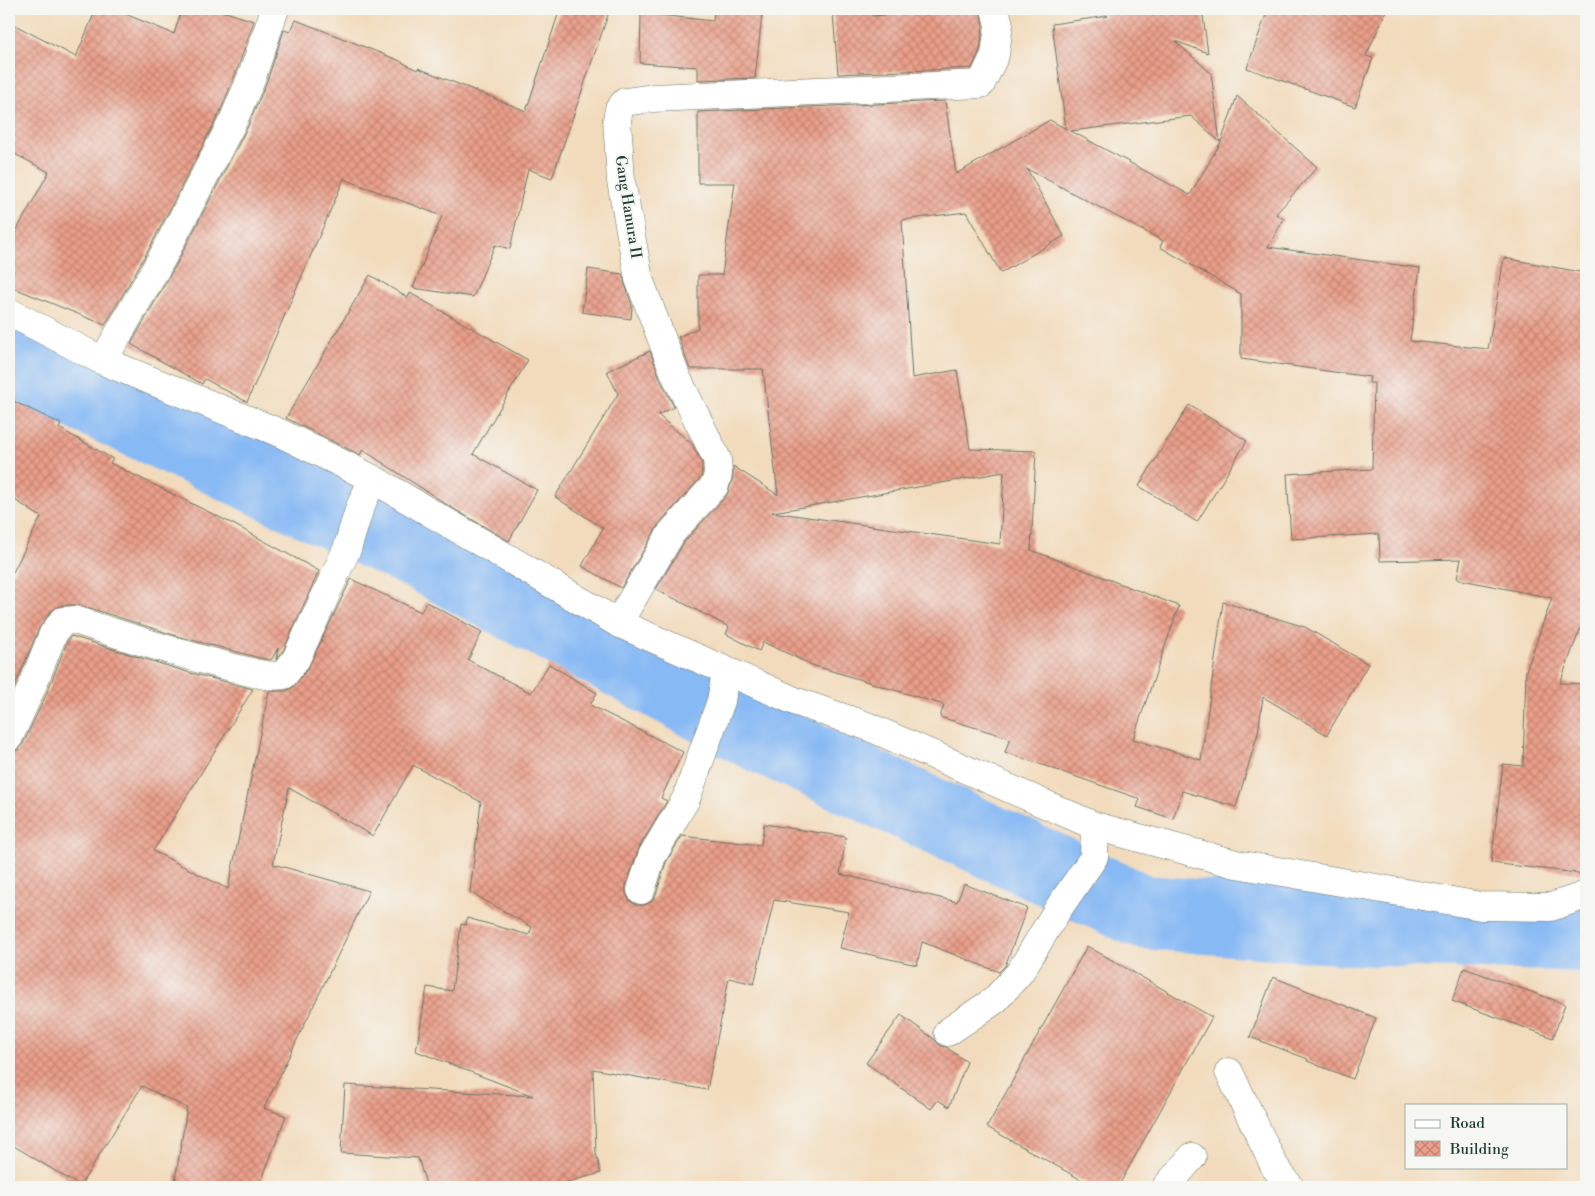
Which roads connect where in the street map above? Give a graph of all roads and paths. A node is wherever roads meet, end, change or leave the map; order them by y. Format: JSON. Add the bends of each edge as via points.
{"nodes":[{"id":1,"x":275,"y":9,"type":"edge"},
{"id":2,"x":995,"y":9,"type":"edge"},
{"id":3,"x":9,"y":312,"type":"edge"},
{"id":4,"x":103,"y":361,"type":"junction"},
{"id":5,"x":373,"y":479,"type":"junction"},
{"id":6,"x":618,"y":623,"type":"junction"},
{"id":7,"x":726,"y":671,"type":"junction"},
{"id":8,"x":9,"y":737,"type":"edge"},
{"id":9,"x":1095,"y":826,"type":"junction"},
{"id":10,"x":642,"y":890,"type":"dead end"},
{"id":11,"x":1586,"y":895,"type":"edge"},
{"id":12,"x":948,"y":1032,"type":"dead end"},
{"id":13,"x":1229,"y":1072,"type":"dead end"},
{"id":14,"x":1192,"y":1157,"type":"dead end"},
{"id":15,"x":1166,"y":1187,"type":"edge"},
{"id":16,"x":1290,"y":1187,"type":"edge"}],
"edges":[{"from":1,"to":4,"type":"street","via":[[234,119],[163,256]]},
{"from":2,"to":6,"type":"street","name":"Gang Hanura II","via":[[1000,24],[994,55],[981,84],[653,98],[625,102],[619,109],[621,181],[639,279],[675,374],[717,459],[718,474],[715,485],[672,532]]},
{"from":3,"to":4,"type":"street"},
{"from":4,"to":5,"type":"street","via":[[280,433]]},
{"from":5,"to":6,"type":"street"},
{"from":5,"to":8,"type":"street","via":[[347,549],[296,659],[284,675],[273,677],[252,672],[180,654],[75,620],[62,621],[53,634]]},
{"from":6,"to":7,"type":"street"},
{"from":7,"to":9,"type":"street","via":[[797,702],[867,726]]},
{"from":7,"to":10,"type":"street","via":[[721,702],[686,800],[652,856]]},
{"from":9,"to":11,"type":"street","via":[[1236,864],[1481,906],[1551,907]]},
{"from":9,"to":12,"type":"street","via":[[1094,857],[1020,972],[995,1000]]},
{"from":13,"to":16,"type":"street","via":[[1275,1167]]},
{"from":14,"to":15,"type":"street"}]}
